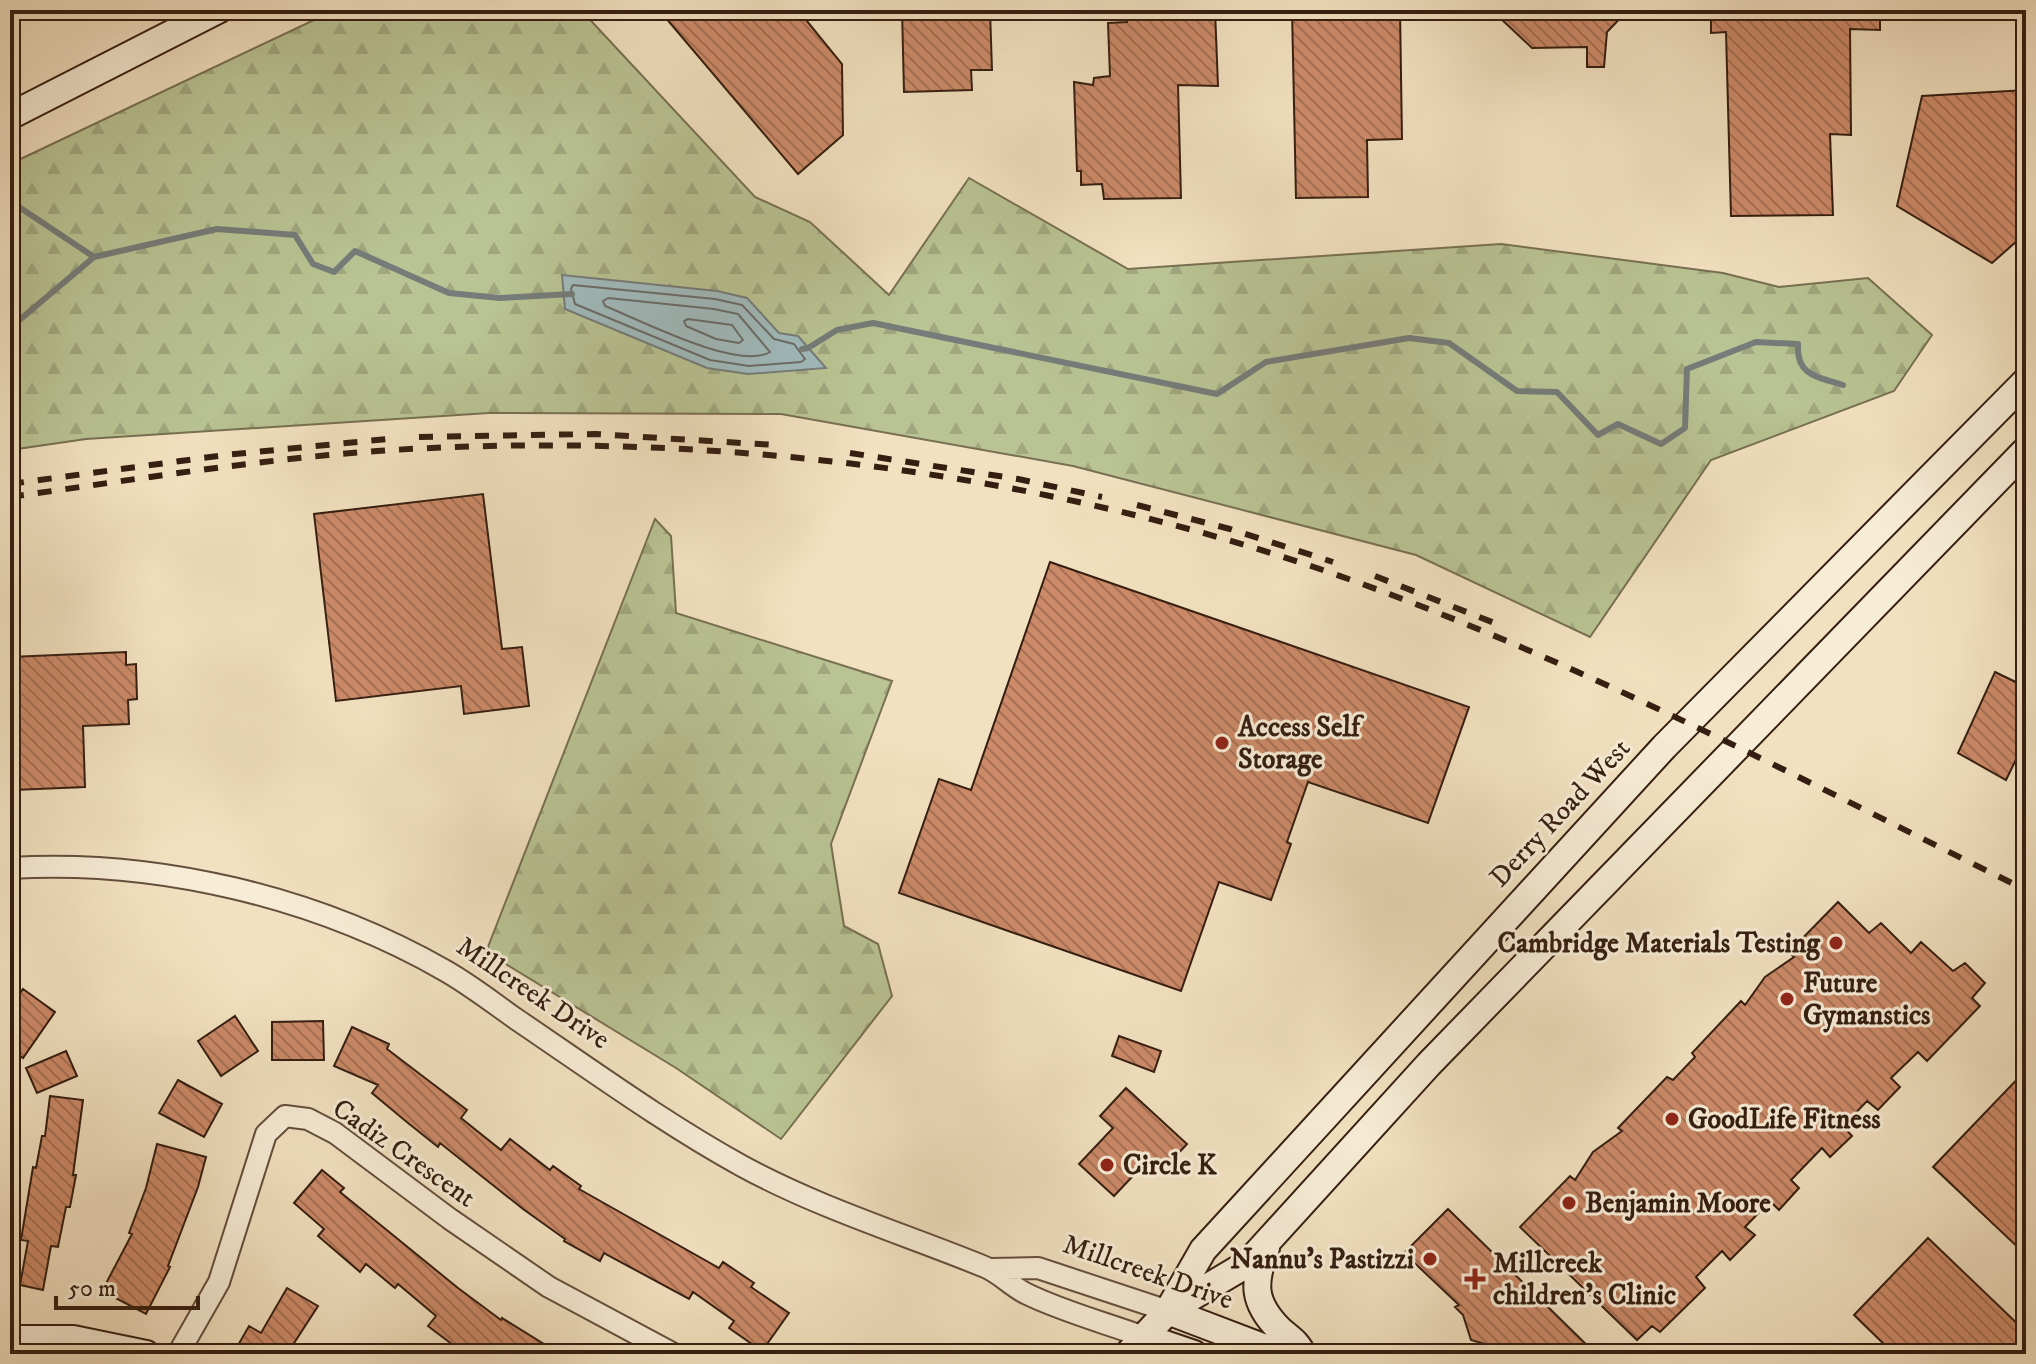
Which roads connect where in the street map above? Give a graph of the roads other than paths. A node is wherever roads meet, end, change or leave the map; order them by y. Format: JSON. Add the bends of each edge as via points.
{"nodes":[{"id":1,"x":218,"y":10,"type":"edge"},
{"id":2,"x":10,"y":116,"type":"edge"},
{"id":3,"x":2026,"y":381,"type":"edge"},
{"id":4,"x":2026,"y":450,"type":"edge"},
{"id":5,"x":10,"y":868,"type":"edge"},
{"id":6,"x":1268,"y":1243,"type":"junction"},
{"id":7,"x":990,"y":1269,"type":"junction"},
{"id":8,"x":1168,"y":1311,"type":"junction"},
{"id":9,"x":10,"y":1339,"type":"edge"},
{"id":10,"x":1136,"y":1346,"type":"edge"},
{"id":11,"x":146,"y":1354,"type":"edge"},
{"id":12,"x":178,"y":1354,"type":"edge"},
{"id":13,"x":674,"y":1354,"type":"edge"},
{"id":14,"x":1194,"y":1354,"type":"edge"},
{"id":15,"x":1281,"y":1354,"type":"edge"},
{"id":16,"x":1302,"y":1354,"type":"edge"}],
"edges":[{"from":1,"to":2,"type":"main road"},
{"from":3,"to":8,"type":"main road","name":"Derry Road West","via":[[1601,815],[1203,1250]]},
{"from":4,"to":6,"type":"main road","name":"Derry Road West","via":[[1439,1053]]},
{"from":5,"to":7,"type":"street","name":"Millcreek Drive","via":[[147,873],[231,887],[313,911],[394,944],[445,970],[742,1166]]},
{"from":6,"to":8,"type":"main road","name":"Derry Road West","via":[[1247,1264]]},
{"from":6,"to":16,"type":"main road","via":[[1255,1286],[1257,1297]]},
{"from":7,"to":8,"type":"street","name":"Millcreek Drive","via":[[1038,1268]]},
{"from":7,"to":10,"type":"street","name":"Millcreek Drive","via":[[1025,1294]]},
{"from":8,"to":10,"type":"main road","name":"Derry Road West"},
{"from":8,"to":15,"type":"main road","name":"Millcreek Drive"},
{"from":9,"to":11,"type":"main road","via":[[73,1339]]},
{"from":10,"to":14,"type":"main road","name":"Millcreek Drive"},
{"from":12,"to":13,"type":"street","name":"Cadiz Crescent","via":[[219,1282],[266,1134],[285,1116],[308,1119],[335,1133],[549,1287]]}]}
